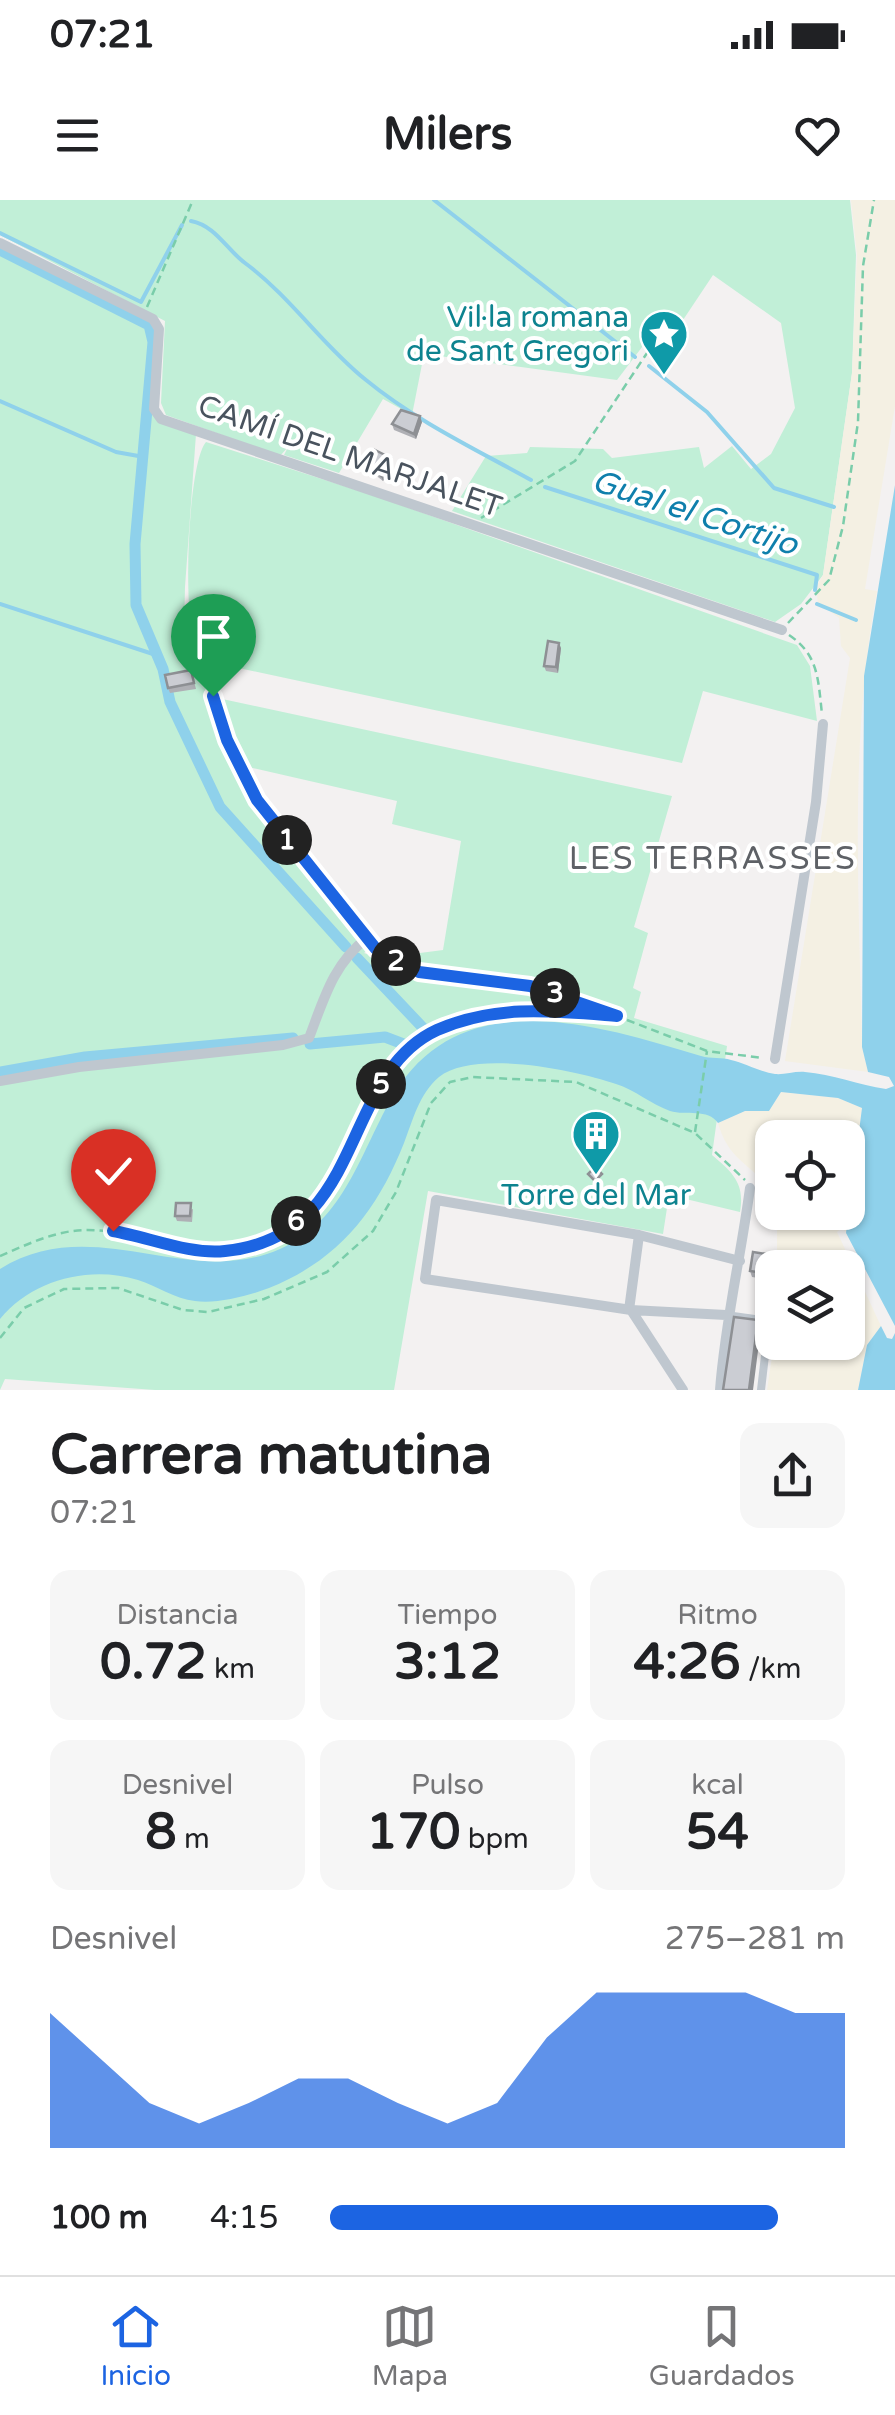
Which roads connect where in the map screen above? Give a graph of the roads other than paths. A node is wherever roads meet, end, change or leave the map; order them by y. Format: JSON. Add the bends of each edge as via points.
{"nodes":[{"id":1,"x":0,"y":243,"type":"edge"},
{"id":2,"x":782,"y":630,"type":"road end"},
{"id":3,"x":213,"y":696,"type":"dead end"},
{"id":4,"x":824,"y":724,"type":"road end"},
{"id":5,"x":367,"y":938,"type":"junction"},
{"id":6,"x":617,"y":1016,"type":"road end"},
{"id":7,"x":775,"y":1059,"type":"road end"},
{"id":8,"x":0,"y":1080,"type":"edge"},
{"id":9,"x":750,"y":1188,"type":"road end"},
{"id":10,"x":640,"y":1235,"type":"junction"},
{"id":11,"x":740,"y":1261,"type":"junction"},
{"id":12,"x":630,"y":1310,"type":"junction"},
{"id":13,"x":726,"y":1315,"type":"junction"},
{"id":14,"x":683,"y":1390,"type":"edge"},
{"id":15,"x":720,"y":1390,"type":"edge"},
{"id":16,"x":760,"y":1390,"type":"edge"}],
"edges":[{"from":1,"to":2,"type":"street","name":"CAMÍ DEL MARJALET","via":[[145,313],[159,329],[154,409],[161,419]]},
{"from":3,"to":5,"type":"street","via":[[257,800]]},
{"from":4,"to":7,"type":"street"},
{"from":5,"to":6,"type":"street","via":[[419,972],[530,986]]},
{"from":5,"to":8,"type":"street","via":[[334,971],[308,1038]]},
{"from":9,"to":11,"type":"street"},
{"from":10,"to":11,"type":"street"},
{"from":10,"to":12,"type":"street"},
{"from":10,"to":12,"type":"street","via":[[436,1200],[425,1279]]},
{"from":11,"to":13,"type":"street"},
{"from":12,"to":13,"type":"street"},
{"from":12,"to":14,"type":"street"},
{"from":13,"to":15,"type":"street"},
{"from":13,"to":16,"type":"street","via":[[770,1321]]}]}
